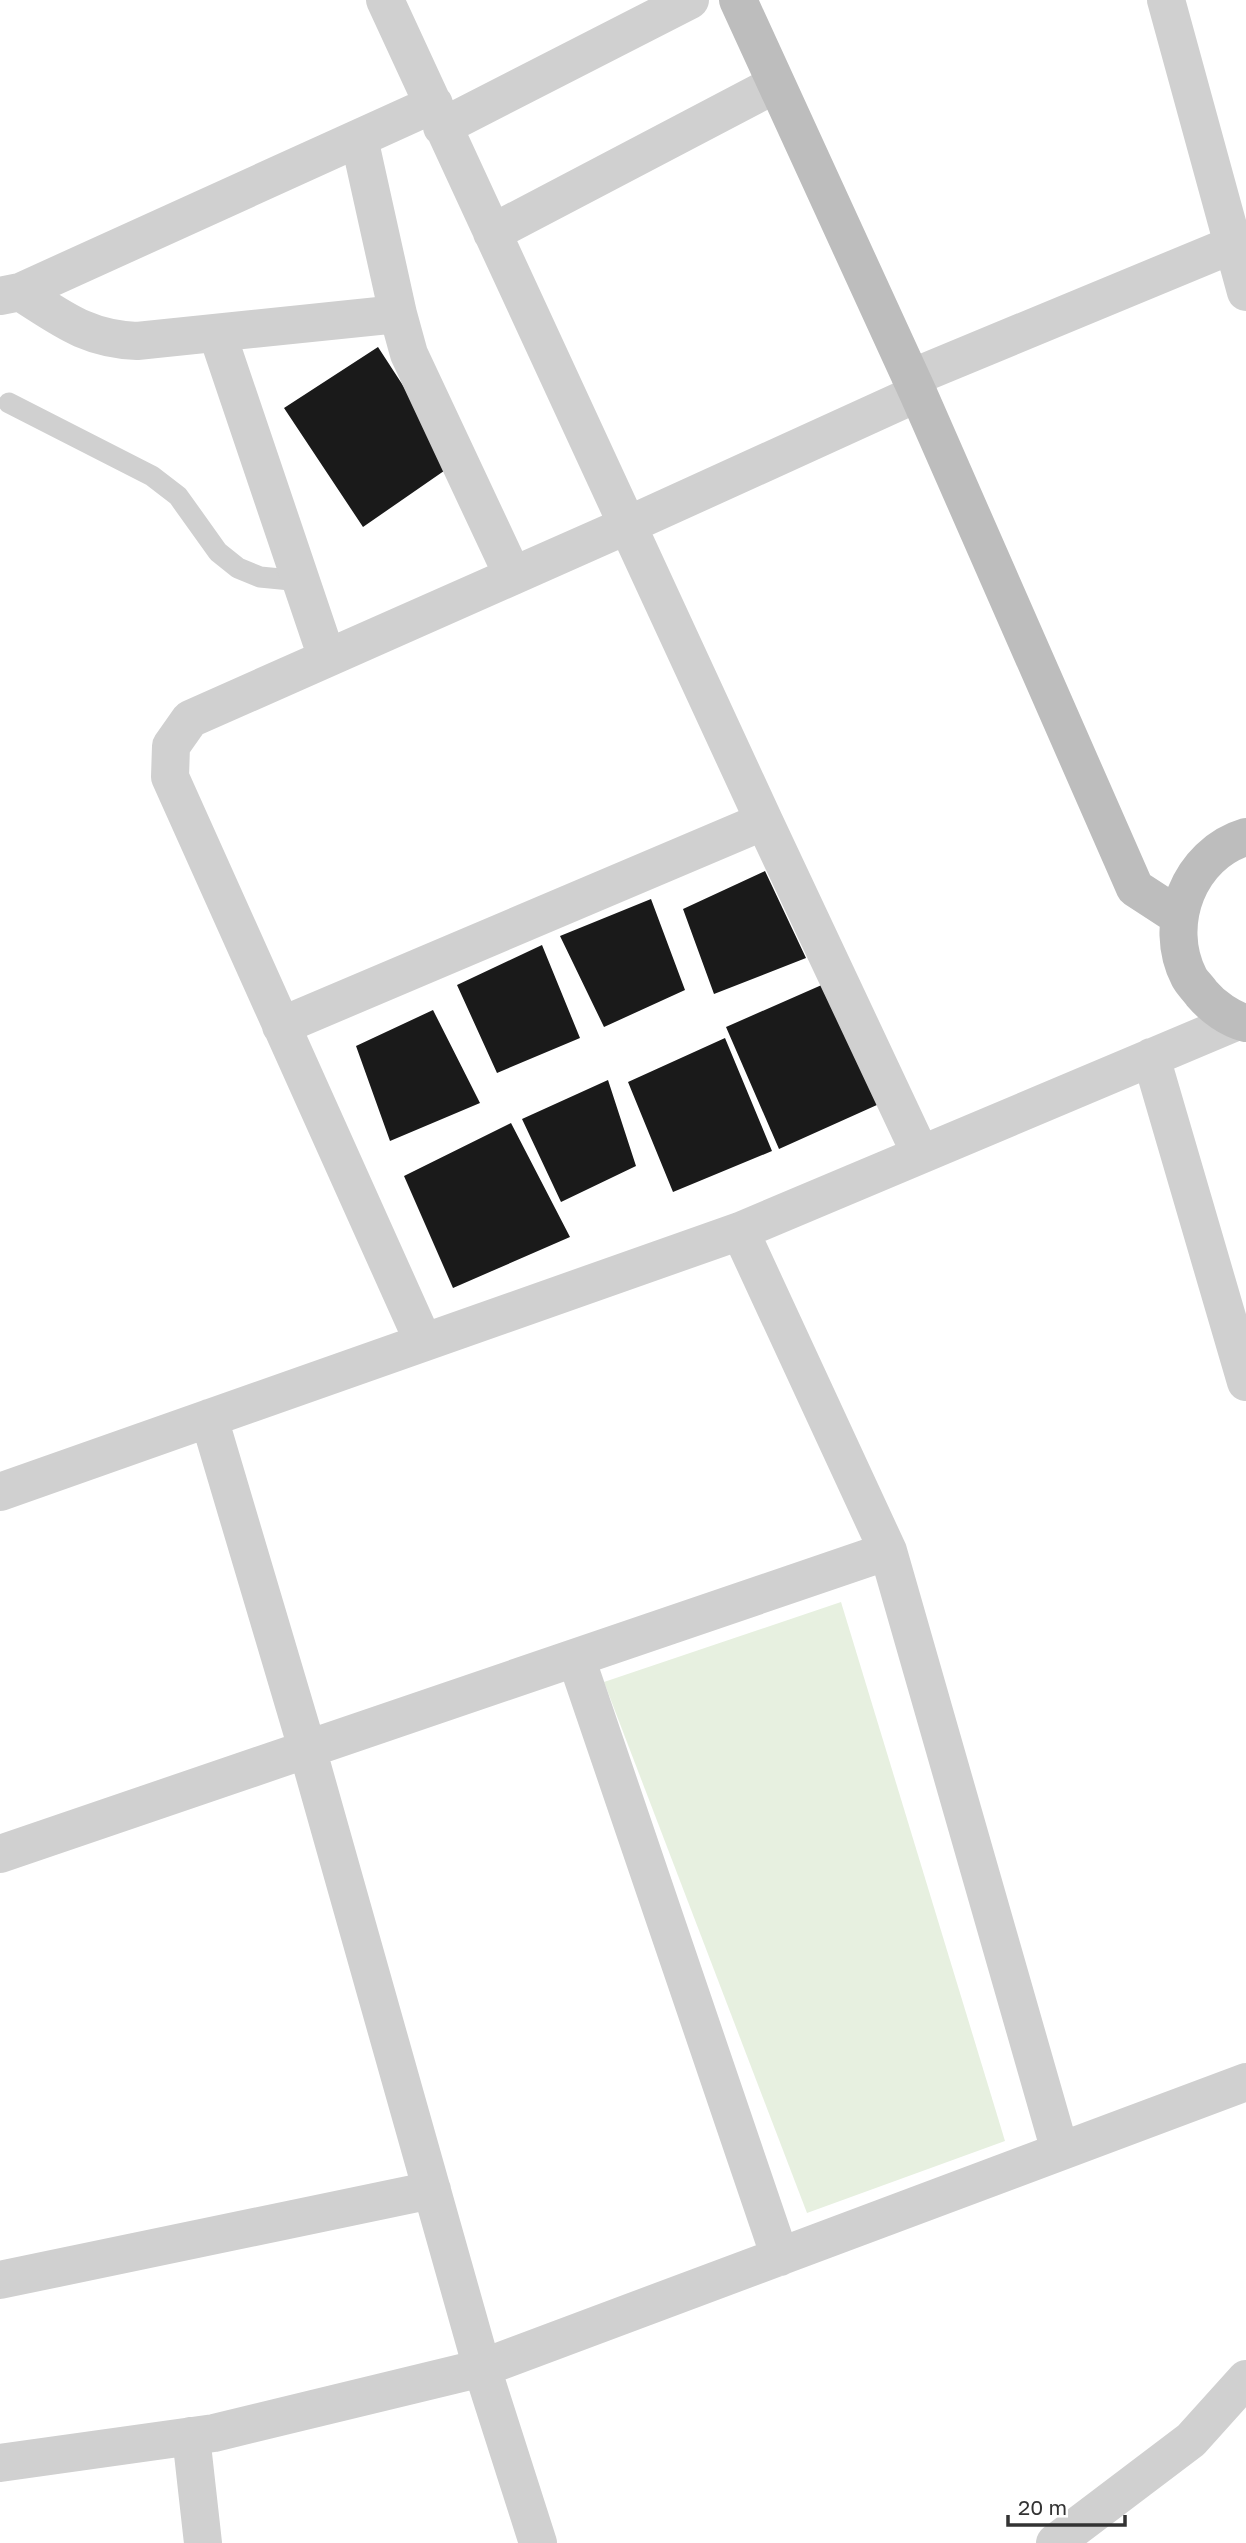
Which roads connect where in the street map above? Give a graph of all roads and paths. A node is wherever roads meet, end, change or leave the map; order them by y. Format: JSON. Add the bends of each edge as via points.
{"nodes":[{"id":1,"x":385,"y":0,"type":"edge"},
{"id":2,"x":690,"y":0,"type":"edge"},
{"id":3,"x":738,"y":0,"type":"edge"},
{"id":4,"x":1167,"y":0,"type":"edge"},
{"id":5,"x":776,"y":84,"type":"junction"},
{"id":6,"x":438,"y":116,"type":"junction"},
{"id":7,"x":359,"y":138,"type":"junction"},
{"id":8,"x":1234,"y":199,"type":"edge"},
{"id":9,"x":492,"y":233,"type":"junction"},
{"id":10,"x":1231,"y":245,"type":"junction"},
{"id":11,"x":1246,"y":292,"type":"edge"},
{"id":12,"x":10,"y":294,"type":"edge"},
{"id":13,"x":398,"y":314,"type":"junction"},
{"id":14,"x":218,"y":333,"type":"junction"},
{"id":15,"x":914,"y":386,"type":"junction"},
{"id":16,"x":9,"y":403,"type":"dead end"},
{"id":17,"x":628,"y":525,"type":"junction"},
{"id":18,"x":513,"y":576,"type":"junction"},
{"id":19,"x":301,"y":581,"type":"junction"},
{"id":20,"x":327,"y":658,"type":"junction"},
{"id":21,"x":764,"y":821,"type":"junction"},
{"id":22,"x":1246,"y":837,"type":"edge"},
{"id":23,"x":1178,"y":916,"type":"junction"},
{"id":24,"x":1242,"y":1022,"type":"edge"},
{"id":25,"x":281,"y":1026,"type":"junction"},
{"id":26,"x":1151,"y":1057,"type":"junction"},
{"id":27,"x":920,"y":1153,"type":"junction"},
{"id":28,"x":740,"y":1231,"type":"junction"},
{"id":29,"x":423,"y":1342,"type":"junction"},
{"id":30,"x":1246,"y":1382,"type":"edge"},
{"id":31,"x":209,"y":1418,"type":"junction"},
{"id":32,"x":0,"y":1492,"type":"edge"},
{"id":33,"x":888,"y":1551,"type":"junction"},
{"id":34,"x":576,"y":1658,"type":"junction"},
{"id":35,"x":307,"y":1748,"type":"junction"},
{"id":36,"x":0,"y":1854,"type":"edge"},
{"id":37,"x":1246,"y":2082,"type":"edge"},
{"id":38,"x":1060,"y":2151,"type":"junction"},
{"id":39,"x":432,"y":2190,"type":"junction"},
{"id":40,"x":780,"y":2257,"type":"junction"},
{"id":41,"x":0,"y":2280,"type":"edge"},
{"id":42,"x":482,"y":2368,"type":"junction"},
{"id":43,"x":1246,"y":2379,"type":"edge"},
{"id":44,"x":191,"y":2436,"type":"junction"},
{"id":45,"x":0,"y":2463,"type":"edge"},
{"id":46,"x":203,"y":2543,"type":"edge"},
{"id":47,"x":538,"y":2543,"type":"edge"},
{"id":48,"x":1055,"y":2543,"type":"edge"}],
"edges":[{"from":1,"to":6,"type":"street"},
{"from":2,"to":6,"type":"street"},
{"from":3,"to":5,"type":"street"},
{"from":4,"to":8,"type":"street"},
{"from":5,"to":9,"type":"street"},
{"from":5,"to":15,"type":"street"},
{"from":6,"to":7,"type":"street"},
{"from":6,"to":9,"type":"street"},
{"from":7,"to":12,"type":"street"},
{"from":7,"to":13,"type":"street"},
{"from":8,"to":10,"type":"street"},
{"from":9,"to":17,"type":"street"},
{"from":10,"to":11,"type":"street"},
{"from":10,"to":15,"type":"street"},
{"from":12,"to":14,"type":"street","via":[[79,330],[111,340]]},
{"from":13,"to":14,"type":"street"},
{"from":13,"to":18,"type":"street","via":[[409,354]]},
{"from":14,"to":19,"type":"street"},
{"from":15,"to":17,"type":"street"},
{"from":15,"to":23,"type":"street","via":[[1135,888]]},
{"from":16,"to":19,"type":"lane","via":[[152,476],[178,496],[218,552],[238,568],[260,577]]},
{"from":17,"to":18,"type":"street"},
{"from":17,"to":21,"type":"street"},
{"from":18,"to":20,"type":"street"},
{"from":19,"to":20,"type":"street"},
{"from":20,"to":25,"type":"street","via":[[190,719],[171,746],[170,777]]},
{"from":21,"to":25,"type":"street"},
{"from":21,"to":27,"type":"street"},
{"from":22,"to":23,"type":"street","via":[[1207,860],[1188,886]]},
{"from":23,"to":24,"type":"street","via":[[1179,948],[1189,977],[1210,1003]]},
{"from":24,"to":26,"type":"street"},
{"from":25,"to":29,"type":"street"},
{"from":26,"to":27,"type":"street"},
{"from":26,"to":30,"type":"street"},
{"from":27,"to":28,"type":"street"},
{"from":28,"to":29,"type":"street"},
{"from":28,"to":33,"type":"street"},
{"from":29,"to":31,"type":"street"},
{"from":31,"to":32,"type":"street"},
{"from":31,"to":35,"type":"street"},
{"from":33,"to":34,"type":"street"},
{"from":33,"to":38,"type":"street"},
{"from":34,"to":35,"type":"street"},
{"from":34,"to":40,"type":"street"},
{"from":35,"to":36,"type":"street"},
{"from":35,"to":39,"type":"street"},
{"from":37,"to":38,"type":"street"},
{"from":38,"to":40,"type":"street"},
{"from":39,"to":41,"type":"street"},
{"from":39,"to":42,"type":"street"},
{"from":40,"to":42,"type":"street"},
{"from":42,"to":44,"type":"street"},
{"from":42,"to":47,"type":"street"},
{"from":43,"to":48,"type":"street","via":[[1191,2440]]},
{"from":44,"to":45,"type":"street"},
{"from":44,"to":46,"type":"street"}]}
